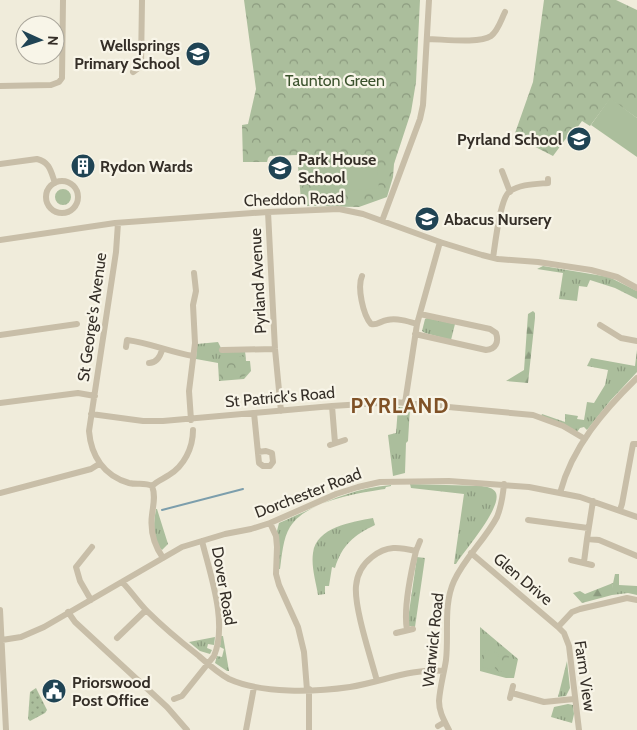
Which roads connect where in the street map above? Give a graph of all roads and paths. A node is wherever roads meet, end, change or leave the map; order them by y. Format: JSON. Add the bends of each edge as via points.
{"nodes":[{"id":1,"x":63,"y":0,"type":"edge"},
{"id":2,"x":142,"y":0,"type":"edge"},
{"id":3,"x":429,"y":0,"type":"edge"},
{"id":4,"x":505,"y":12,"type":"dead end"},
{"id":5,"x":427,"y":39,"type":"junction"},
{"id":6,"x":134,"y":72,"type":"dead end"},
{"id":7,"x":0,"y":86,"type":"edge"},
{"id":8,"x":0,"y":164,"type":"edge"},
{"id":9,"x":502,"y":171,"type":"dead end"},
{"id":10,"x":56,"y":183,"type":"junction"},
{"id":11,"x":548,"y":183,"type":"dead end"},
{"id":12,"x":510,"y":192,"type":"junction"},
{"id":13,"x":268,"y":212,"type":"junction"},
{"id":14,"x":382,"y":221,"type":"junction"},
{"id":15,"x":118,"y":223,"type":"junction"},
{"id":16,"x":0,"y":240,"type":"edge"},
{"id":17,"x":440,"y":242,"type":"junction"},
{"id":18,"x":493,"y":258,"type":"junction"},
{"id":19,"x":194,"y":273,"type":"dead end"},
{"id":20,"x":362,"y":276,"type":"dead end"},
{"id":21,"x":203,"y":280,"type":"dead end"},
{"id":22,"x":195,"y":281,"type":"junction"},
{"id":23,"x":637,"y":288,"type":"edge"},
{"id":24,"x":420,"y":314,"type":"junction"},
{"id":25,"x":77,"y":324,"type":"dead end"},
{"id":26,"x":417,"y":324,"type":"junction"},
{"id":27,"x":600,"y":325,"type":"dead end"},
{"id":28,"x":415,"y":334,"type":"junction"},
{"id":29,"x":0,"y":335,"type":"edge"},
{"id":30,"x":637,"y":341,"type":"edge"},
{"id":31,"x":126,"y":343,"type":"dead end"},
{"id":32,"x":275,"y":348,"type":"junction"},
{"id":33,"x":162,"y":350,"type":"junction"},
{"id":34,"x":222,"y":350,"type":"dead end"},
{"id":35,"x":193,"y":356,"type":"junction"},
{"id":36,"x":149,"y":363,"type":"dead end"},
{"id":37,"x":637,"y":378,"type":"edge"},
{"id":38,"x":94,"y":396,"type":"junction"},
{"id":39,"x":405,"y":402,"type":"junction"},
{"id":40,"x":0,"y":403,"type":"edge"},
{"id":41,"x":332,"y":406,"type":"junction"},
{"id":42,"x":281,"y":411,"type":"junction"},
{"id":43,"x":254,"y":413,"type":"junction"},
{"id":44,"x":91,"y":414,"type":"junction"},
{"id":45,"x":191,"y":420,"type":"junction"},
{"id":46,"x":193,"y":430,"type":"dead end"},
{"id":47,"x":585,"y":439,"type":"junction"},
{"id":48,"x":182,"y":440,"type":"dead end"},
{"id":49,"x":344,"y":440,"type":"dead end"},
{"id":50,"x":191,"y":442,"type":"junction"},
{"id":51,"x":632,"y":443,"type":"edge"},
{"id":52,"x":258,"y":452,"type":"dead end"},
{"id":53,"x":99,"y":464,"type":"junction"},
{"id":54,"x":504,"y":484,"type":"junction"},
{"id":55,"x":152,"y":486,"type":"junction"},
{"id":56,"x":560,"y":492,"type":"junction"},
{"id":57,"x":0,"y":493,"type":"edge"},
{"id":58,"x":593,"y":500,"type":"junction"},
{"id":59,"x":620,"y":510,"type":"junction"},
{"id":60,"x":637,"y":516,"type":"edge"},
{"id":61,"x":528,"y":520,"type":"dead end"},
{"id":62,"x":270,"y":523,"type":"junction"},
{"id":63,"x":588,"y":528,"type":"junction"},
{"id":64,"x":587,"y":539,"type":"junction"},
{"id":65,"x":202,"y":541,"type":"junction"},
{"id":66,"x":420,"y":541,"type":"dead end"},
{"id":67,"x":92,"y":547,"type":"dead end"},
{"id":68,"x":416,"y":551,"type":"junction"},
{"id":69,"x":471,"y":553,"type":"junction"},
{"id":70,"x":637,"y":556,"type":"edge"},
{"id":71,"x":163,"y":558,"type":"junction"},
{"id":72,"x":571,"y":560,"type":"dead end"},
{"id":73,"x":584,"y":562,"type":"junction"},
{"id":74,"x":592,"y":565,"type":"dead end"},
{"id":75,"x":122,"y":582,"type":"junction"},
{"id":76,"x":91,"y":600,"type":"junction"},
{"id":77,"x":637,"y":600,"type":"edge"},
{"id":78,"x":0,"y":610,"type":"edge"},
{"id":79,"x":146,"y":610,"type":"junction"},
{"id":80,"x":68,"y":612,"type":"junction"},
{"id":81,"x":558,"y":627,"type":"junction"},
{"id":82,"x":396,"y":633,"type":"dead end"},
{"id":83,"x":117,"y":638,"type":"dead end"},
{"id":84,"x":2,"y":640,"type":"junction"},
{"id":85,"x":208,"y":664,"type":"junction"},
{"id":86,"x":444,"y":671,"type":"junction"},
{"id":87,"x":377,"y":680,"type":"junction"},
{"id":88,"x":513,"y":686,"type":"dead end"},
{"id":89,"x":254,"y":687,"type":"junction"},
{"id":90,"x":308,"y":690,"type":"junction"},
{"id":91,"x":174,"y":699,"type":"dead end"},
{"id":92,"x":574,"y":699,"type":"junction"},
{"id":93,"x":445,"y":722,"type":"junction"},
{"id":94,"x":438,"y":726,"type":"dead end"},
{"id":95,"x":6,"y":730,"type":"edge"},
{"id":96,"x":187,"y":730,"type":"edge"},
{"id":97,"x":246,"y":730,"type":"edge"},
{"id":98,"x":308,"y":730,"type":"edge"},
{"id":99,"x":449,"y":730,"type":"edge"},
{"id":100,"x":579,"y":730,"type":"edge"}],
"edges":[{"from":1,"to":7,"type":"street","via":[[62,78],[51,86]]},
{"from":2,"to":6,"type":"street","via":[[141,66]]},
{"from":3,"to":5,"type":"street"},
{"from":4,"to":5,"type":"street","via":[[496,30],[487,38]]},
{"from":5,"to":14,"type":"street","via":[[420,119]]},
{"from":8,"to":10,"type":"street","via":[[42,160],[50,167]]},
{"from":9,"to":12,"type":"street"},
{"from":10,"to":10,"type":"street","via":[[71,184],[78,193],[77,204],[69,212],[55,211],[48,204],[46,194]]},
{"from":11,"to":12,"type":"street","via":[[524,186]]},
{"from":12,"to":18,"type":"street","via":[[504,200]]},
{"from":13,"to":14,"type":"street","name":"Cheddon Road","via":[[339,210]]},
{"from":13,"to":15,"type":"street","name":"Cheddon Road"},
{"from":13,"to":32,"type":"street","name":"Pyrland Avenue"},
{"from":14,"to":17,"type":"street","name":"Cheddon Road"},
{"from":15,"to":16,"type":"street","name":"Cheddon Road"},
{"from":15,"to":38,"type":"street","name":"St George's Avenue"},
{"from":17,"to":18,"type":"street","name":"Cheddon Road"},
{"from":17,"to":24,"type":"street"},
{"from":18,"to":23,"type":"street","name":"Cheddon Road","via":[[588,269],[618,276]]},
{"from":19,"to":22,"type":"street"},
{"from":20,"to":26,"type":"street","via":[[360,286],[365,317],[371,324],[396,320]]},
{"from":21,"to":22,"type":"street"},
{"from":22,"to":35,"type":"street"},
{"from":24,"to":26,"type":"street"},
{"from":24,"to":28,"type":"street","via":[[490,329],[496,333],[498,341],[486,350]]},
{"from":25,"to":29,"type":"street"},
{"from":26,"to":28,"type":"street"},
{"from":27,"to":30,"type":"street","via":[[621,338]]},
{"from":28,"to":39,"type":"street"},
{"from":31,"to":33,"type":"street","via":[[146,343]]},
{"from":32,"to":34,"type":"street","name":"Pyrland Avenue"},
{"from":32,"to":42,"type":"street","name":"Pyrland Avenue"},
{"from":33,"to":35,"type":"street"},
{"from":33,"to":36,"type":"street","via":[[156,361]]},
{"from":35,"to":45,"type":"street","via":[[189,391]]},
{"from":37,"to":47,"type":"street","via":[[614,400]]},
{"from":38,"to":40,"type":"street","via":[[78,393]]},
{"from":38,"to":44,"type":"street","name":"St George's Avenue"},
{"from":39,"to":41,"type":"street","name":"St Patrick's Road"},
{"from":39,"to":47,"type":"street","name":"St Patrick's Road","via":[[533,415],[563,426]]},
{"from":41,"to":42,"type":"street","name":"St Patrick's Road"},
{"from":41,"to":49,"type":"street","via":[[333,444]]},
{"from":42,"to":43,"type":"street","name":"St Patrick's Road"},
{"from":43,"to":45,"type":"street","name":"St Patrick's Road"},
{"from":43,"to":52,"type":"street"},
{"from":44,"to":45,"type":"street","name":"St Patrick's Road","via":[[143,421]]},
{"from":44,"to":53,"type":"street","name":"St George's Avenue","via":[[90,441]]},
{"from":46,"to":50,"type":"street"},
{"from":47,"to":56,"type":"street"},
{"from":48,"to":50,"type":"street"},
{"from":50,"to":55,"type":"street","via":[[182,463]]},
{"from":51,"to":59,"type":"street"},
{"from":53,"to":55,"type":"street","via":[[119,479]]},
{"from":53,"to":57,"type":"street","via":[[91,469]]},
{"from":54,"to":56,"type":"street","name":"Dorchester Road"},
{"from":54,"to":62,"type":"street","name":"Dorchester Road","via":[[380,482],[336,494]]},
{"from":54,"to":69,"type":"street","name":"Warwick Road","via":[[497,516]]},
{"from":55,"to":71,"type":"street","via":[[155,497],[152,529],[155,544]]},
{"from":56,"to":58,"type":"street","name":"Dorchester Road"},
{"from":58,"to":59,"type":"street","name":"Dorchester Road"},
{"from":58,"to":63,"type":"street"},
{"from":59,"to":60,"type":"street","name":"Dorchester Road"},
{"from":61,"to":63,"type":"street"},
{"from":62,"to":65,"type":"street","name":"Dorchester Road"},
{"from":62,"to":90,"type":"street","via":[[276,542],[276,574],[299,633]]},
{"from":63,"to":64,"type":"street"},
{"from":64,"to":70,"type":"street","via":[[599,540]]},
{"from":64,"to":73,"type":"street"},
{"from":65,"to":71,"type":"street","name":"Dorchester Road"},
{"from":65,"to":85,"type":"street","name":"Dover Road","via":[[219,627],[217,649]]},
{"from":66,"to":68,"type":"street"},
{"from":67,"to":76,"type":"street","via":[[76,567],[80,582]]},
{"from":68,"to":82,"type":"street","via":[[406,614],[410,630]]},
{"from":68,"to":87,"type":"street","via":[[400,547],[378,552],[364,565],[357,578],[356,598]]},
{"from":69,"to":81,"type":"street","name":"Glen Drive"},
{"from":69,"to":86,"type":"street","name":"Warwick Road","via":[[453,582]]},
{"from":71,"to":75,"type":"street","name":"Dorchester Road"},
{"from":72,"to":73,"type":"street"},
{"from":73,"to":74,"type":"street"},
{"from":75,"to":76,"type":"street","name":"Dorchester Road"},
{"from":75,"to":79,"type":"street"},
{"from":76,"to":80,"type":"street","name":"Dorchester Road"},
{"from":77,"to":81,"type":"street","name":"Farm View","via":[[627,598],[585,607],[572,612]]},
{"from":78,"to":84,"type":"street"},
{"from":79,"to":83,"type":"street"},
{"from":79,"to":85,"type":"street"},
{"from":80,"to":84,"type":"street","name":"Dorchester Road","via":[[21,637]]},
{"from":80,"to":96,"type":"street"},
{"from":81,"to":92,"type":"street","name":"Farm View","via":[[569,646]]},
{"from":84,"to":95,"type":"street"},
{"from":85,"to":89,"type":"street","via":[[229,678]]},
{"from":85,"to":91,"type":"street","name":"Dover Road","via":[[182,696]]},
{"from":86,"to":87,"type":"street","via":[[418,670]]},
{"from":86,"to":93,"type":"street","name":"Warwick Road","via":[[439,701]]},
{"from":87,"to":90,"type":"street"},
{"from":88,"to":92,"type":"street","via":[[511,696],[544,702]]},
{"from":89,"to":90,"type":"street"},
{"from":89,"to":97,"type":"street"},
{"from":90,"to":98,"type":"street"},
{"from":92,"to":100,"type":"street","name":"Farm View"},
{"from":93,"to":94,"type":"street"},
{"from":93,"to":99,"type":"street","name":"Warwick Road"}]}
